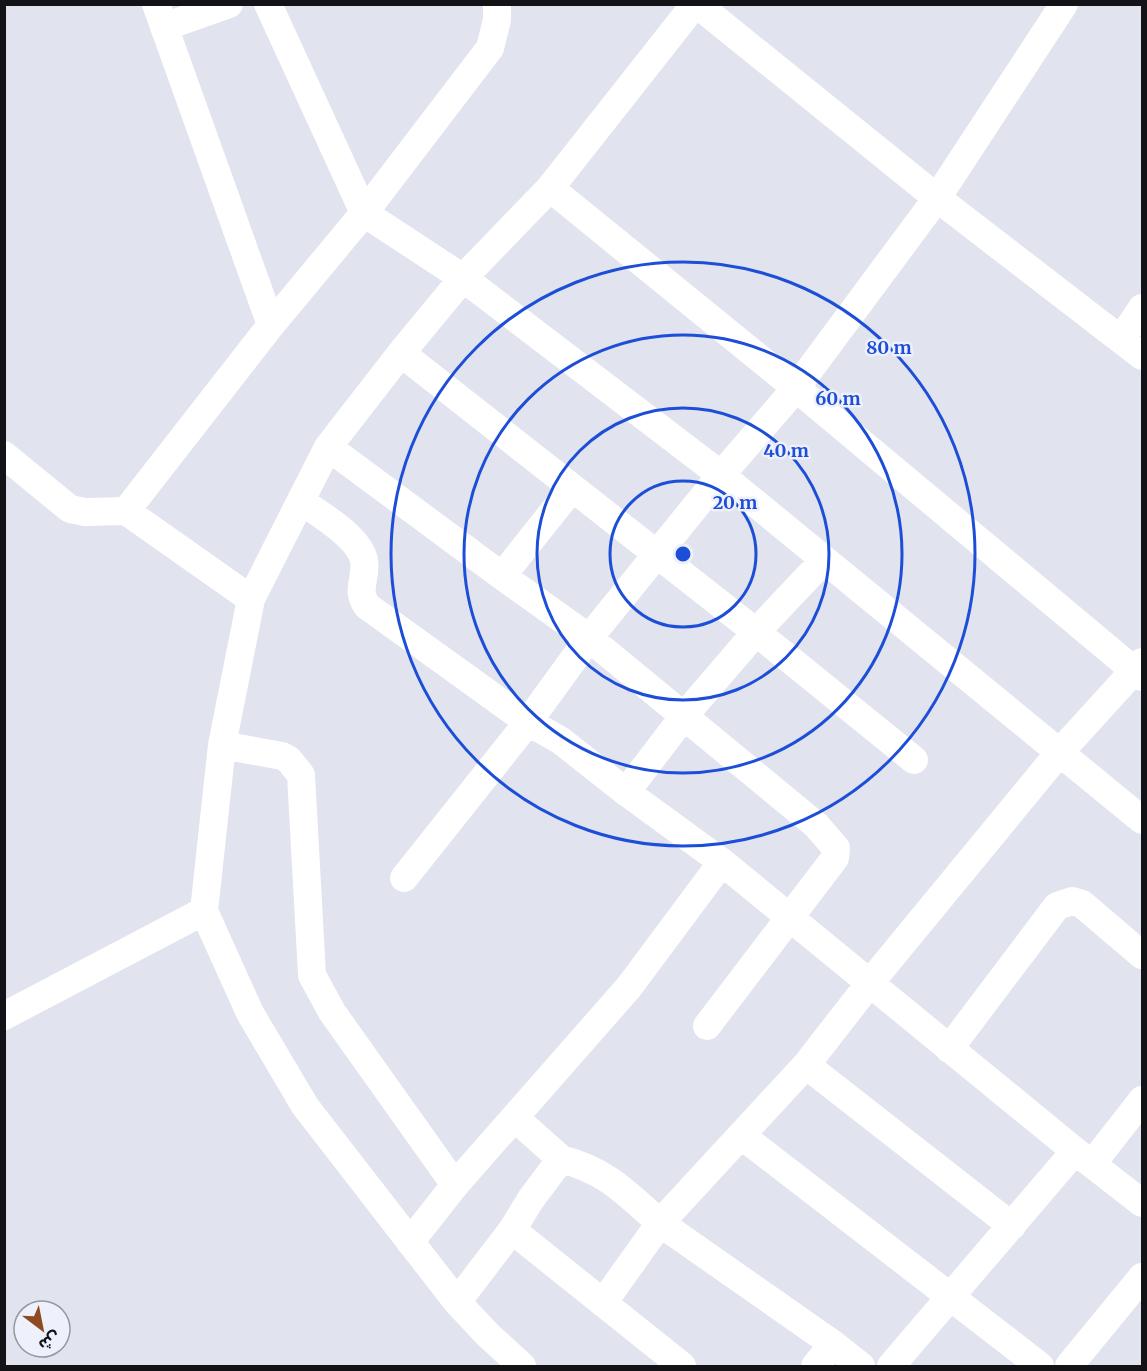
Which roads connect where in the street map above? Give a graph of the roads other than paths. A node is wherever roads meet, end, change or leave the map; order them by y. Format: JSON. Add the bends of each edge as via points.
{"nodes":[{"id":1,"x":229,"y":4,"type":"edge"},
{"id":2,"x":268,"y":4,"type":"edge"},
{"id":3,"x":497,"y":4,"type":"edge"},
{"id":4,"x":696,"y":4,"type":"edge"},
{"id":5,"x":1064,"y":4,"type":"edge"},
{"id":6,"x":160,"y":16,"type":"edge"},
{"id":7,"x":550,"y":188,"type":"junction"},
{"id":8,"x":936,"y":198,"type":"junction"},
{"id":9,"x":364,"y":213,"type":"junction"},
{"id":10,"x":463,"y":278,"type":"junction"},
{"id":11,"x":1143,"y":308,"type":"edge"},
{"id":12,"x":271,"y":325,"type":"junction"},
{"id":13,"x":1132,"y":347,"type":"edge"},
{"id":14,"x":401,"y":352,"type":"junction"},
{"id":15,"x":796,"y":388,"type":"junction"},
{"id":16,"x":328,"y":447,"type":"junction"},
{"id":17,"x":4,"y":455,"type":"edge"},
{"id":18,"x":721,"y":475,"type":"junction"},
{"id":19,"x":572,"y":488,"type":"junction"},
{"id":20,"x":301,"y":501,"type":"junction"},
{"id":21,"x":126,"y":512,"type":"junction"},
{"id":22,"x":657,"y":554,"type":"junction"},
{"id":23,"x":824,"y":560,"type":"junction"},
{"id":24,"x":502,"y":576,"type":"junction"},
{"id":25,"x":251,"y":599,"type":"junction"},
{"id":26,"x":756,"y":632,"type":"junction"},
{"id":27,"x":589,"y":638,"type":"junction"},
{"id":28,"x":1140,"y":670,"type":"edge"},
{"id":29,"x":684,"y":716,"type":"junction"},
{"id":30,"x":528,"y":722,"type":"junction"},
{"id":31,"x":222,"y":745,"type":"junction"},
{"id":32,"x":1059,"y":753,"type":"junction"},
{"id":33,"x":914,"y":760,"type":"dead end"},
{"id":34,"x":626,"y":792,"type":"junction"},
{"id":35,"x":1143,"y":820,"type":"edge"},
{"id":36,"x":722,"y":862,"type":"junction"},
{"id":37,"x":404,"y":878,"type":"dead end"},
{"id":38,"x":204,"y":911,"type":"junction"},
{"id":39,"x":789,"y":918,"type":"junction"},
{"id":40,"x":1143,"y":956,"type":"edge"},
{"id":41,"x":869,"y":984,"type":"junction"},
{"id":42,"x":4,"y":1016,"type":"edge"},
{"id":43,"x":707,"y":1026,"type":"dead end"},
{"id":44,"x":950,"y":1049,"type":"junction"},
{"id":45,"x":806,"y":1065,"type":"junction"},
{"id":46,"x":1143,"y":1100,"type":"edge"},
{"id":47,"x":515,"y":1118,"type":"junction"},
{"id":48,"x":742,"y":1136,"type":"junction"},
{"id":49,"x":1083,"y":1157,"type":"junction"},
{"id":50,"x":561,"y":1159,"type":"junction"},
{"id":51,"x":455,"y":1185,"type":"junction"},
{"id":52,"x":1143,"y":1203,"type":"edge"},
{"id":53,"x":660,"y":1223,"type":"junction"},
{"id":54,"x":1012,"y":1226,"type":"junction"},
{"id":55,"x":512,"y":1230,"type":"junction"},
{"id":56,"x":410,"y":1242,"type":"junction"},
{"id":57,"x":1143,"y":1277,"type":"edge"},
{"id":58,"x":950,"y":1298,"type":"junction"},
{"id":59,"x":457,"y":1302,"type":"junction"},
{"id":60,"x":603,"y":1304,"type":"junction"},
{"id":61,"x":833,"y":1344,"type":"junction"},
{"id":62,"x":522,"y":1366,"type":"edge"},
{"id":63,"x":682,"y":1366,"type":"edge"},
{"id":64,"x":814,"y":1366,"type":"edge"},
{"id":65,"x":861,"y":1366,"type":"edge"},
{"id":66,"x":891,"y":1366,"type":"edge"},
{"id":67,"x":1040,"y":1366,"type":"edge"},
{"id":68,"x":1069,"y":1366,"type":"edge"}],
"edges":[{"from":1,"to":6,"type":"street"},
{"from":2,"to":9,"type":"street"},
{"from":3,"to":9,"type":"street","via":[[489,48]]},
{"from":4,"to":7,"type":"street"},
{"from":4,"to":8,"type":"street"},
{"from":5,"to":8,"type":"street"},
{"from":6,"to":12,"type":"street"},
{"from":7,"to":10,"type":"street"},
{"from":7,"to":15,"type":"street"},
{"from":8,"to":13,"type":"street"},
{"from":8,"to":15,"type":"street"},
{"from":9,"to":10,"type":"street"},
{"from":9,"to":12,"type":"street"},
{"from":10,"to":14,"type":"street"},
{"from":10,"to":18,"type":"street"},
{"from":11,"to":13,"type":"street"},
{"from":12,"to":21,"type":"street"},
{"from":14,"to":16,"type":"street"},
{"from":14,"to":19,"type":"street"},
{"from":15,"to":18,"type":"street"},
{"from":15,"to":28,"type":"street"},
{"from":16,"to":20,"type":"street"},
{"from":16,"to":24,"type":"street"},
{"from":17,"to":21,"type":"street","via":[[70,509]]},
{"from":18,"to":22,"type":"street"},
{"from":18,"to":23,"type":"street"},
{"from":19,"to":22,"type":"street"},
{"from":19,"to":24,"type":"street"},
{"from":20,"to":25,"type":"street"},
{"from":20,"to":30,"type":"street","via":[[361,549],[361,593],[367,606]]},
{"from":21,"to":25,"type":"street"},
{"from":22,"to":26,"type":"street"},
{"from":22,"to":27,"type":"street"},
{"from":23,"to":26,"type":"street"},
{"from":23,"to":32,"type":"street"},
{"from":24,"to":27,"type":"street"},
{"from":25,"to":31,"type":"street"},
{"from":26,"to":29,"type":"street"},
{"from":26,"to":33,"type":"street"},
{"from":27,"to":29,"type":"street"},
{"from":27,"to":30,"type":"street"},
{"from":28,"to":32,"type":"street"},
{"from":29,"to":34,"type":"street"},
{"from":29,"to":39,"type":"street","via":[[816,825],[836,848],[835,858]]},
{"from":30,"to":34,"type":"street","via":[[560,740]]},
{"from":30,"to":37,"type":"street"},
{"from":31,"to":38,"type":"street"},
{"from":31,"to":51,"type":"street","via":[[282,756],[300,775],[315,984]]},
{"from":32,"to":35,"type":"street"},
{"from":32,"to":41,"type":"street"},
{"from":34,"to":36,"type":"street"},
{"from":36,"to":39,"type":"street"},
{"from":36,"to":47,"type":"street","via":[[629,987]]},
{"from":38,"to":42,"type":"street"},
{"from":38,"to":56,"type":"street","via":[[250,1013],[305,1106]]},
{"from":39,"to":41,"type":"street"},
{"from":39,"to":43,"type":"street"},
{"from":40,"to":44,"type":"street","via":[[1082,904],[1072,901],[1058,906]]},
{"from":41,"to":44,"type":"street"},
{"from":41,"to":45,"type":"street"},
{"from":44,"to":49,"type":"street"},
{"from":45,"to":48,"type":"street"},
{"from":45,"to":54,"type":"street"},
{"from":46,"to":49,"type":"street"},
{"from":47,"to":50,"type":"street"},
{"from":47,"to":51,"type":"street"},
{"from":48,"to":53,"type":"street"},
{"from":48,"to":58,"type":"street"},
{"from":49,"to":52,"type":"street"},
{"from":49,"to":54,"type":"street"},
{"from":50,"to":53,"type":"street","via":[[608,1178]]},
{"from":50,"to":55,"type":"street"},
{"from":51,"to":56,"type":"street"},
{"from":53,"to":60,"type":"street"},
{"from":53,"to":61,"type":"street"},
{"from":54,"to":58,"type":"street"},
{"from":55,"to":59,"type":"street"},
{"from":55,"to":60,"type":"street"},
{"from":56,"to":59,"type":"street"},
{"from":57,"to":68,"type":"street"},
{"from":58,"to":66,"type":"street"},
{"from":58,"to":67,"type":"street"},
{"from":59,"to":62,"type":"street"},
{"from":60,"to":63,"type":"street"},
{"from":61,"to":64,"type":"street"},
{"from":61,"to":65,"type":"street"}]}
